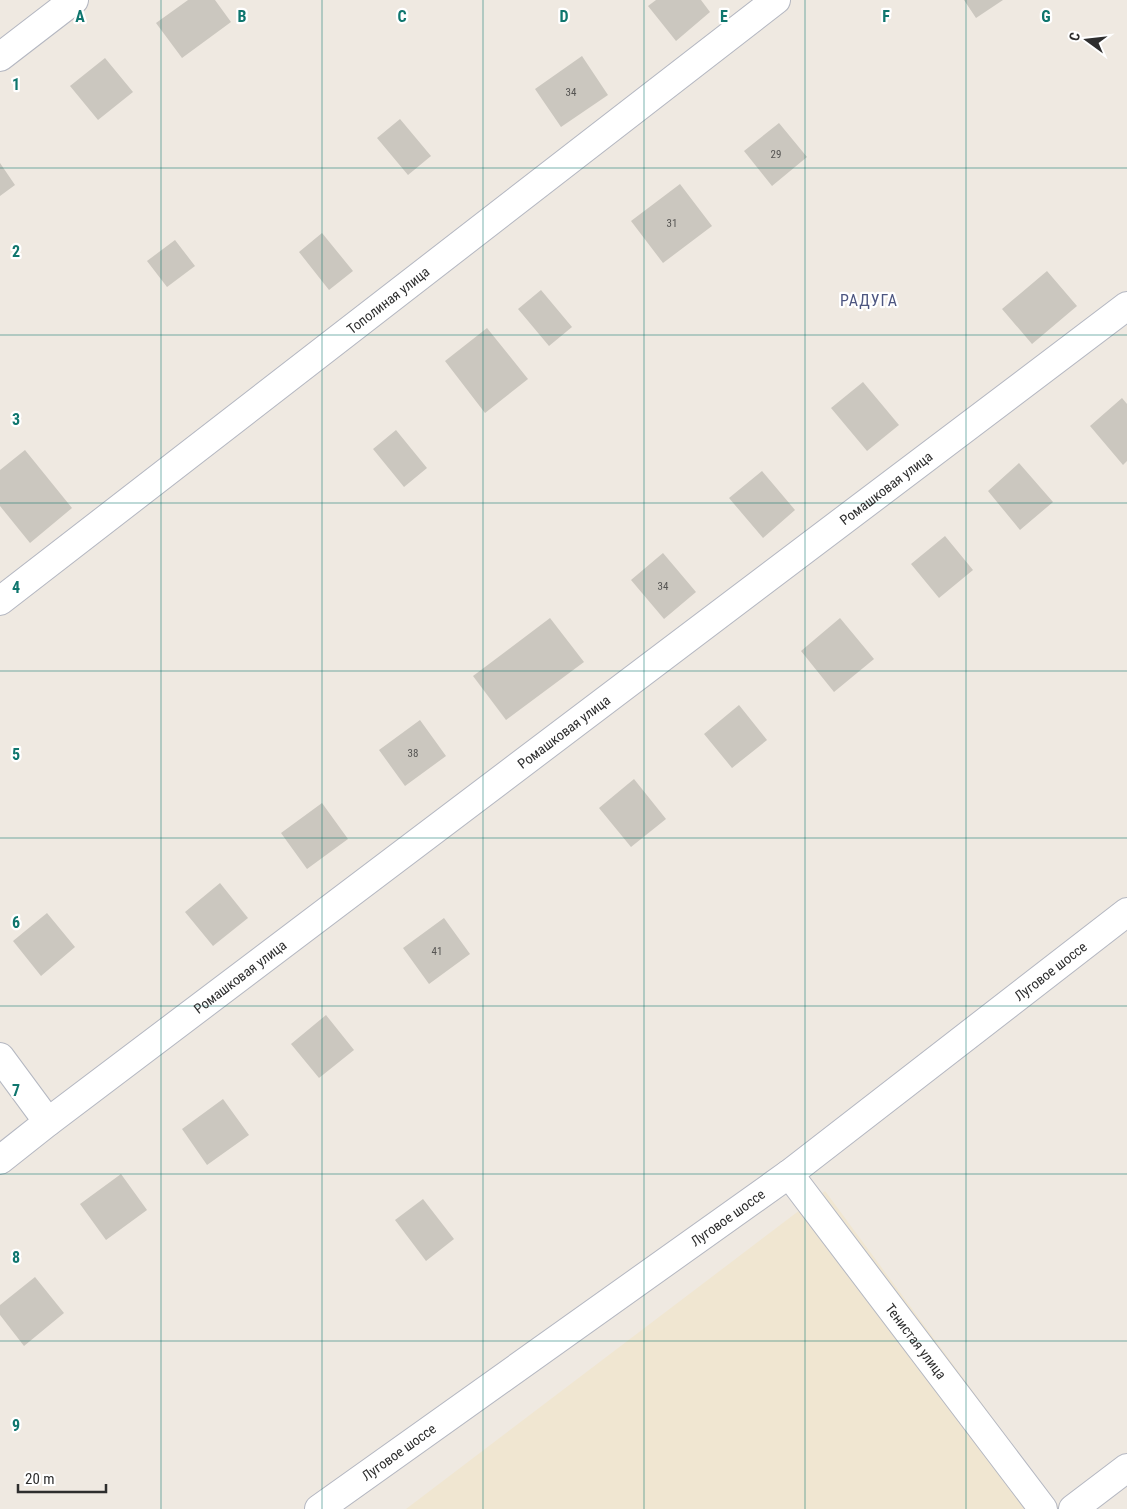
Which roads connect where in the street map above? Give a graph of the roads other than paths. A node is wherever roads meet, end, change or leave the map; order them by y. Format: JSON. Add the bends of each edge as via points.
{"nodes":[{"id":1,"x":74,"y":0,"type":"edge"},
{"id":2,"x":776,"y":0,"type":"edge"},
{"id":3,"x":0,"y":56,"type":"edge"},
{"id":4,"x":1127,"y":306,"type":"edge"},
{"id":5,"x":0,"y":601,"type":"edge"},
{"id":6,"x":1127,"y":912,"type":"edge"},
{"id":7,"x":0,"y":1057,"type":"edge"},
{"id":8,"x":48,"y":1122,"type":"junction"},
{"id":9,"x":0,"y":1160,"type":"edge"},
{"id":10,"x":789,"y":1174,"type":"junction"},
{"id":11,"x":1127,"y":1468,"type":"edge"},
{"id":12,"x":319,"y":1509,"type":"edge"},
{"id":13,"x":1043,"y":1509,"type":"edge"},
{"id":14,"x":1073,"y":1509,"type":"edge"}],
"edges":[{"from":1,"to":3,"type":"street"},
{"from":2,"to":5,"type":"street","name":"Тополиная улица"},
{"from":4,"to":8,"type":"street","name":"Ромашковая улица"},
{"from":6,"to":10,"type":"street","name":"Луговое шоссе"},
{"from":7,"to":8,"type":"street"},
{"from":8,"to":9,"type":"street","name":"Ромашковая улица"},
{"from":10,"to":12,"type":"street","name":"Луговое шоссе"},
{"from":10,"to":13,"type":"street","name":"Тенистая улица"},
{"from":11,"to":14,"type":"street"}]}
